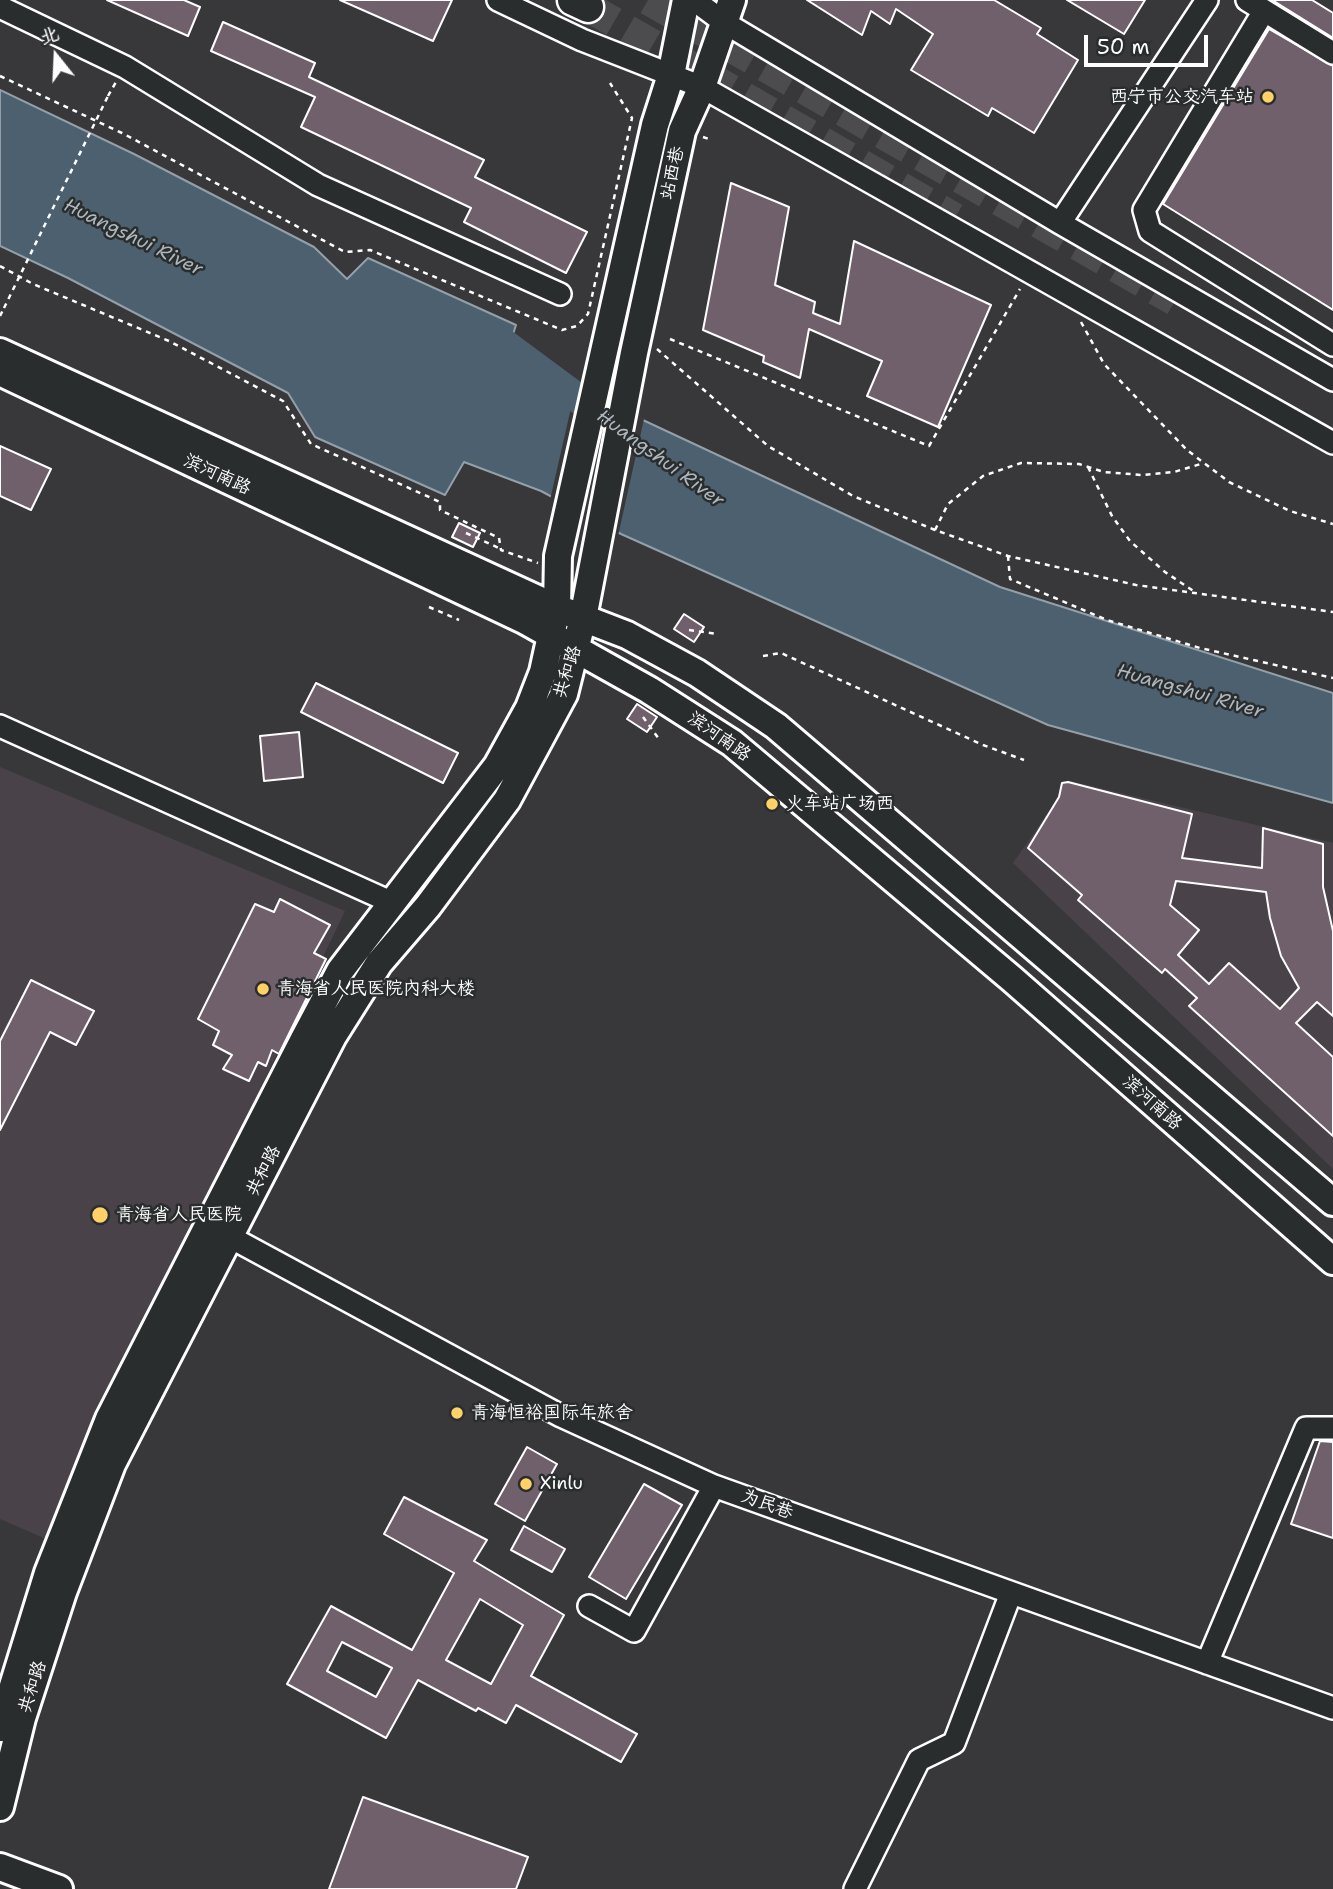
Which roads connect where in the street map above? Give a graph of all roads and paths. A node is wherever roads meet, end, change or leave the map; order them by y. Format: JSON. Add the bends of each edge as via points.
{"nodes":[{"id":1,"x":498,"y":0,"type":"edge"},
{"id":2,"x":686,"y":0,"type":"edge"},
{"id":3,"x":694,"y":0,"type":"edge"},
{"id":4,"x":1207,"y":0,"type":"edge"},
{"id":5,"x":1256,"y":6,"type":"edge"},
{"id":6,"x":0,"y":7,"type":"edge"},
{"id":7,"x":729,"y":11,"type":"edge"},
{"id":8,"x":1333,"y":53,"type":"edge"},
{"id":9,"x":671,"y":75,"type":"junction"},
{"id":10,"x":702,"y":87,"type":"junction"},
{"id":11,"x":108,"y":96,"type":"dead end"},
{"id":12,"x":1060,"y":223,"type":"junction"},
{"id":13,"x":0,"y":266,"type":"edge"},
{"id":14,"x":1030,"y":272,"type":"junction"},
{"id":15,"x":560,"y":294,"type":"dead end"},
{"id":16,"x":1076,"y":313,"type":"dead end"},
{"id":17,"x":0,"y":316,"type":"edge"},
{"id":18,"x":670,"y":339,"type":"dead end"},
{"id":19,"x":1333,"y":345,"type":"edge"},
{"id":20,"x":644,"y":350,"type":"junction"},
{"id":21,"x":0,"y":352,"type":"edge"},
{"id":22,"x":0,"y":372,"type":"edge"},
{"id":23,"x":1333,"y":380,"type":"edge"},
{"id":24,"x":1333,"y":443,"type":"edge"},
{"id":25,"x":1205,"y":463,"type":"junction"},
{"id":26,"x":1088,"y":467,"type":"junction"},
{"id":27,"x":1333,"y":524,"type":"edge"},
{"id":28,"x":935,"y":530,"type":"junction"},
{"id":29,"x":466,"y":533,"type":"dead end"},
{"id":30,"x":501,"y":550,"type":"junction"},
{"id":31,"x":1008,"y":556,"type":"junction"},
{"id":32,"x":548,"y":560,"type":"junction"},
{"id":33,"x":591,"y":571,"type":"joint"},
{"id":34,"x":1197,"y":594,"type":"junction"},
{"id":35,"x":429,"y":607,"type":"dead end"},
{"id":36,"x":557,"y":608,"type":"junction"},
{"id":37,"x":1333,"y":612,"type":"edge"},
{"id":38,"x":583,"y":618,"type":"junction"},
{"id":39,"x":459,"y":620,"type":"dead end"},
{"id":40,"x":689,"y":630,"type":"dead end"},
{"id":41,"x":718,"y":634,"type":"dead end"},
{"id":42,"x":551,"y":635,"type":"junction"},
{"id":43,"x":576,"y":648,"type":"junction"},
{"id":44,"x":763,"y":656,"type":"dead end"},
{"id":45,"x":1333,"y":678,"type":"edge"},
{"id":46,"x":643,"y":717,"type":"dead end"},
{"id":47,"x":0,"y":726,"type":"edge"},
{"id":48,"x":659,"y":739,"type":"dead end"},
{"id":49,"x":1024,"y":760,"type":"dead end"},
{"id":50,"x":393,"y":903,"type":"junction"},
{"id":51,"x":1333,"y":1202,"type":"edge"},
{"id":52,"x":230,"y":1237,"type":"junction"},
{"id":53,"x":1333,"y":1261,"type":"edge"},
{"id":54,"x":1333,"y":1428,"type":"edge"},
{"id":55,"x":714,"y":1486,"type":"junction"},
{"id":56,"x":1011,"y":1592,"type":"junction"},
{"id":57,"x":589,"y":1606,"type":"dead end"},
{"id":58,"x":1207,"y":1662,"type":"junction"},
{"id":59,"x":1333,"y":1708,"type":"edge"},
{"id":60,"x":0,"y":1728,"type":"edge"},
{"id":61,"x":0,"y":1807,"type":"edge"},
{"id":62,"x":0,"y":1867,"type":"edge"},
{"id":63,"x":59,"y":1889,"type":"edge"},
{"id":64,"x":855,"y":1889,"type":"edge"}],
"edges":[{"from":1,"to":9,"type":"street"},
{"from":2,"to":9,"type":"main road","name":"站西巷"},
{"from":3,"to":7,"type":"street"},
{"from":4,"to":12,"type":"street"},
{"from":5,"to":8,"type":"street"},
{"from":5,"to":19,"type":"street","via":[[1144,210],[1150,231]]},
{"from":6,"to":15,"type":"street","via":[[125,67],[318,185]]},
{"from":7,"to":10,"type":"main road","name":"站西巷"},
{"from":7,"to":12,"type":"street"},
{"from":9,"to":10,"type":"street"},
{"from":9,"to":32,"type":"main road","name":"站西巷"},
{"from":10,"to":14,"type":"street"},
{"from":10,"to":20,"type":"main road","name":"站西巷","via":[[682,131]]},
{"from":11,"to":17,"type":"path","bridge":true},
{"from":12,"to":23,"type":"street"},
{"from":13,"to":30,"type":"path","via":[[169,341],[283,401],[311,444],[440,502],[440,510],[499,538]]},
{"from":14,"to":18,"type":"path","via":[[929,446]]},
{"from":14,"to":24,"type":"street"},
{"from":16,"to":25,"type":"path","via":[[1104,365],[1145,410]]},
{"from":20,"to":28,"type":"path","via":[[768,446],[853,496]]},
{"from":20,"to":33,"type":"main road","name":"站西巷"},
{"from":21,"to":36,"type":"main road"},
{"from":22,"to":42,"type":"main road","name":"滨河南路"},
{"from":25,"to":26,"type":"path","via":[[1142,475]]},
{"from":25,"to":27,"type":"path","via":[[1229,482],[1290,512]]},
{"from":26,"to":28,"type":"path","via":[[1051,461],[1021,463],[983,476],[948,504]]},
{"from":26,"to":34,"type":"path","via":[[1130,541]]},
{"from":28,"to":31,"type":"path"},
{"from":29,"to":30,"type":"path"},
{"from":30,"to":32,"type":"path"},
{"from":31,"to":34,"type":"path"},
{"from":31,"to":45,"type":"path","via":[[1010,579],[1107,620],[1200,648]]},
{"from":32,"to":36,"type":"main road","name":"共和路"},
{"from":33,"to":38,"type":"main road","name":"共和路"},
{"from":34,"to":37,"type":"path"},
{"from":35,"to":39,"type":"path"},
{"from":36,"to":38,"type":"main road"},
{"from":36,"to":42,"type":"main road","name":"共和路"},
{"from":38,"to":43,"type":"main road","name":"共和路"},
{"from":38,"to":51,"type":"main road","via":[[627,635],[697,673],[776,726]]},
{"from":40,"to":41,"type":"path"},
{"from":42,"to":43,"type":"main road","name":"滨河南路"},
{"from":42,"to":50,"type":"main road","name":"共和路","via":[[529,708],[497,766]]},
{"from":43,"to":52,"type":"main road","name":"共和路","via":[[564,694],[507,800],[379,963],[333,1036]]},
{"from":43,"to":53,"type":"main road","name":"滨河南路","via":[[732,743],[1012,979]]},
{"from":44,"to":49,"type":"path","via":[[781,653]]},
{"from":46,"to":48,"type":"path"},
{"from":47,"to":50,"type":"street"},
{"from":50,"to":60,"type":"main road","name":"共和路","via":[[340,971],[109,1419],[48,1573]]},
{"from":52,"to":55,"type":"street","name":"为民巷","via":[[561,1416]]},
{"from":52,"to":61,"type":"main road","name":"共和路","via":[[112,1464],[63,1592],[22,1718]]},
{"from":54,"to":58,"type":"street","via":[[1306,1428]]},
{"from":55,"to":56,"type":"street","name":"为民巷"},
{"from":55,"to":57,"type":"street","via":[[634,1631]]},
{"from":56,"to":58,"type":"street","name":"为民巷"},
{"from":56,"to":64,"type":"street","via":[[954,1743],[919,1760]]},
{"from":58,"to":59,"type":"street","name":"为民巷"},
{"from":62,"to":63,"type":"main road"}]}
